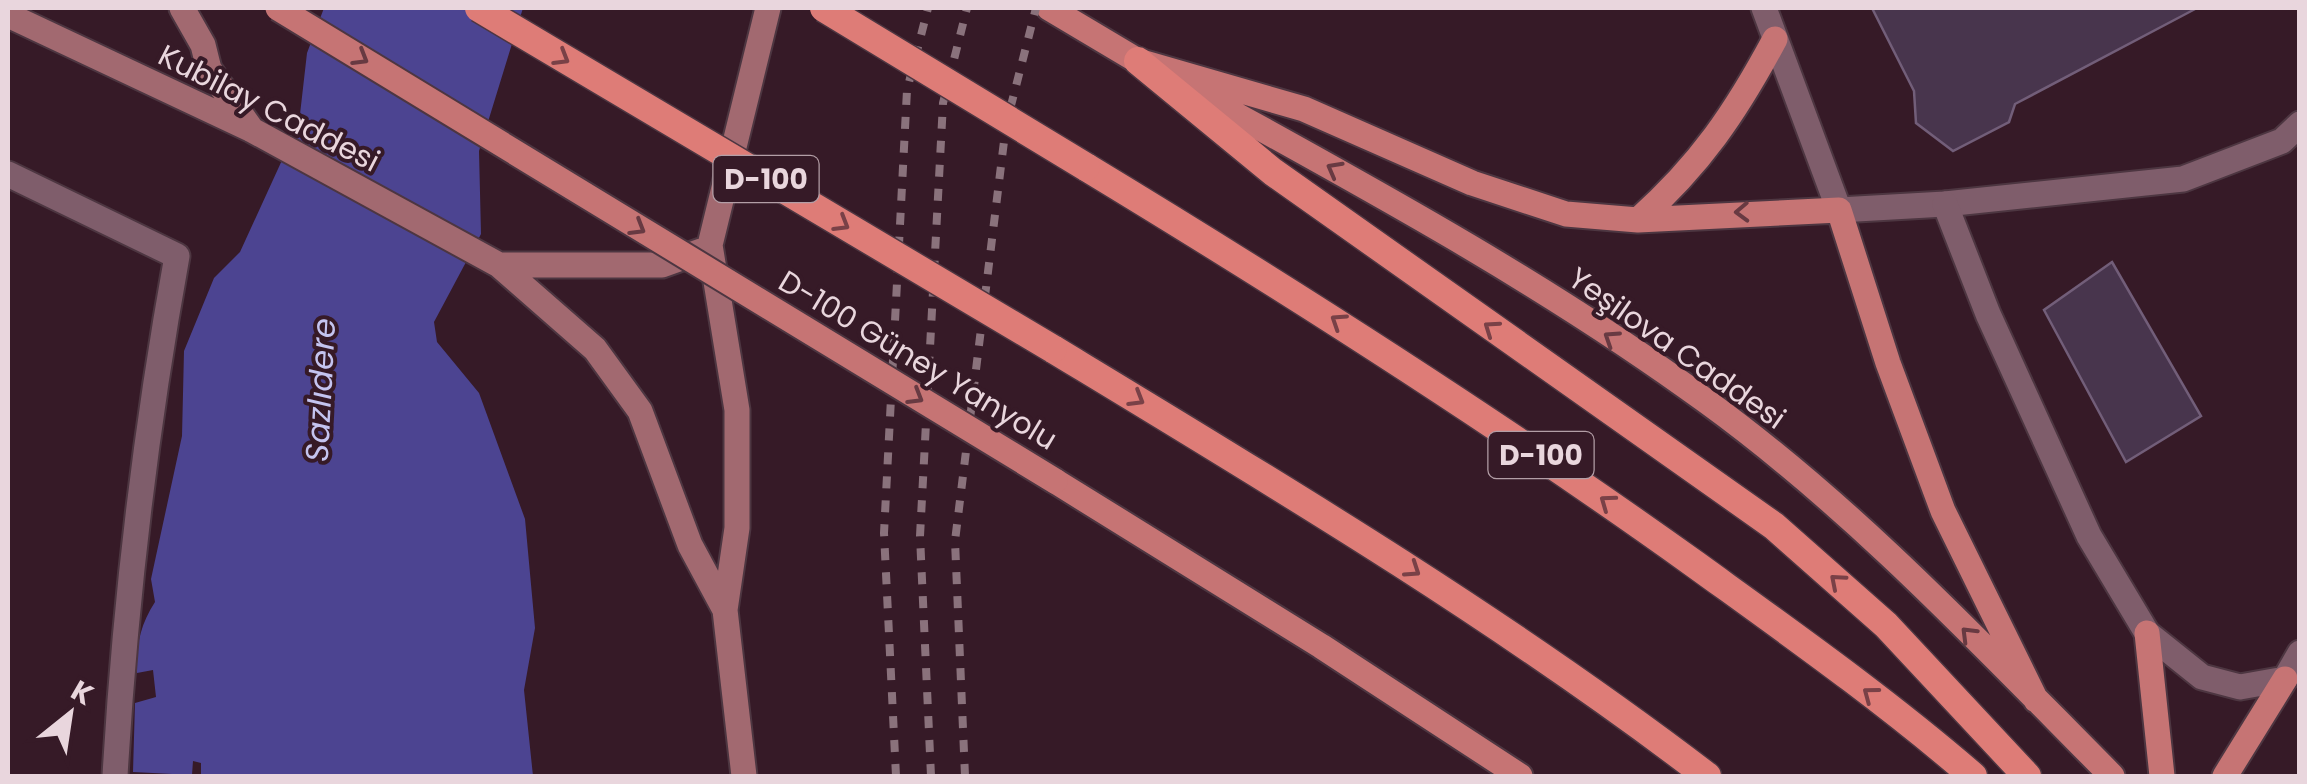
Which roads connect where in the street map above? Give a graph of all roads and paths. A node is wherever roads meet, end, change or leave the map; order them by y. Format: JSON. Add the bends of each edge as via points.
{"nodes":[{"id":1,"x":182,"y":8,"type":"edge"},
{"id":2,"x":278,"y":8,"type":"edge"},
{"id":3,"x":479,"y":8,"type":"edge"},
{"id":4,"x":768,"y":8,"type":"edge"},
{"id":5,"x":824,"y":8,"type":"edge"},
{"id":6,"x":1050,"y":8,"type":"edge"},
{"id":7,"x":1764,"y":8,"type":"edge"},
{"id":8,"x":8,"y":14,"type":"edge"},
{"id":9,"x":1775,"y":39,"type":"junction"},
{"id":10,"x":1138,"y":61,"type":"junction"},
{"id":11,"x":2300,"y":124,"type":"edge"},
{"id":12,"x":252,"y":130,"type":"junction"},
{"id":13,"x":8,"y":174,"type":"edge"},
{"id":14,"x":1945,"y":204,"type":"junction"},
{"id":15,"x":1839,"y":210,"type":"junction"},
{"id":16,"x":1638,"y":220,"type":"junction"},
{"id":17,"x":710,"y":245,"type":"junction"},
{"id":18,"x":499,"y":265,"type":"junction"},
{"id":19,"x":725,"y":610,"type":"junction"},
{"id":20,"x":2146,"y":633,"type":"junction"},
{"id":21,"x":2300,"y":653,"type":"edge"},
{"id":22,"x":2285,"y":678,"type":"junction"},
{"id":23,"x":2036,"y":700,"type":"junction"},
{"id":24,"x":116,"y":776,"type":"edge"},
{"id":25,"x":744,"y":776,"type":"edge"},
{"id":26,"x":1520,"y":776,"type":"edge"},
{"id":27,"x":1707,"y":776,"type":"edge"},
{"id":28,"x":1973,"y":776,"type":"edge"},
{"id":29,"x":2027,"y":776,"type":"edge"},
{"id":30,"x":2112,"y":776,"type":"edge"},
{"id":31,"x":2162,"y":776,"type":"edge"},
{"id":32,"x":2224,"y":776,"type":"edge"}],
"edges":[{"from":1,"to":12,"type":"main road","via":[[209,69]]},
{"from":2,"to":26,"type":"main road","name":"D-100 Güney Yanyolu","one_way":true,"bridge":true,"via":[[1054,481]]},
{"from":3,"to":27,"type":"highway","number":"D-100","one_way":true,"bridge":true,"via":[[1341,521]]},
{"from":4,"to":17,"type":"main road"},
{"from":28,"to":5,"type":"highway","number":"D-100","one_way":true,"bridge":true,"via":[[1557,466],[1328,314]]},
{"from":6,"to":10,"type":"main road"},
{"from":7,"to":9,"type":"street"},
{"from":8,"to":12,"type":"main road","name":"Kubilay Caddesi"},
{"from":9,"to":15,"type":"street"},
{"from":9,"to":16,"type":"main road","via":[[1701,160]]},
{"from":10,"to":16,"type":"main road","via":[[1304,109],[1472,183],[1566,214]]},
{"from":23,"to":10,"type":"main road","name":"Yeşilova Caddesi","one_way":true,"via":[[1858,525],[1707,401],[1508,272]]},
{"from":29,"to":10,"type":"highway","one_way":true,"via":[[1886,624],[1774,526],[1302,194]]},
{"from":11,"to":14,"type":"street","via":[[2282,141],[2183,179]]},
{"from":12,"to":18,"type":"main road","name":"Kubilay Caddesi"},
{"from":13,"to":24,"type":"street","via":[[177,256],[155,379]]},
{"from":14,"to":15,"type":"street"},
{"from":14,"to":20,"type":"street","via":[[2090,536]]},
{"from":15,"to":16,"type":"main road","one_way":true},
{"from":15,"to":23,"type":"main road","via":[[1943,511]]},
{"from":17,"to":18,"type":"main road","via":[[662,266]]},
{"from":17,"to":19,"type":"main road","via":[[738,410],[737,528]]},
{"from":18,"to":19,"type":"main road","name":"Kubilay Caddesi","via":[[595,349],[640,411],[690,545]]},
{"from":19,"to":25,"type":"main road"},
{"from":20,"to":22,"type":"street","via":[[2202,677],[2240,688]]},
{"from":20,"to":31,"type":"main road"},
{"from":21,"to":22,"type":"street"},
{"from":22,"to":32,"type":"main road"},
{"from":23,"to":30,"type":"main road","name":"Yeşilova Caddesi"}]}
